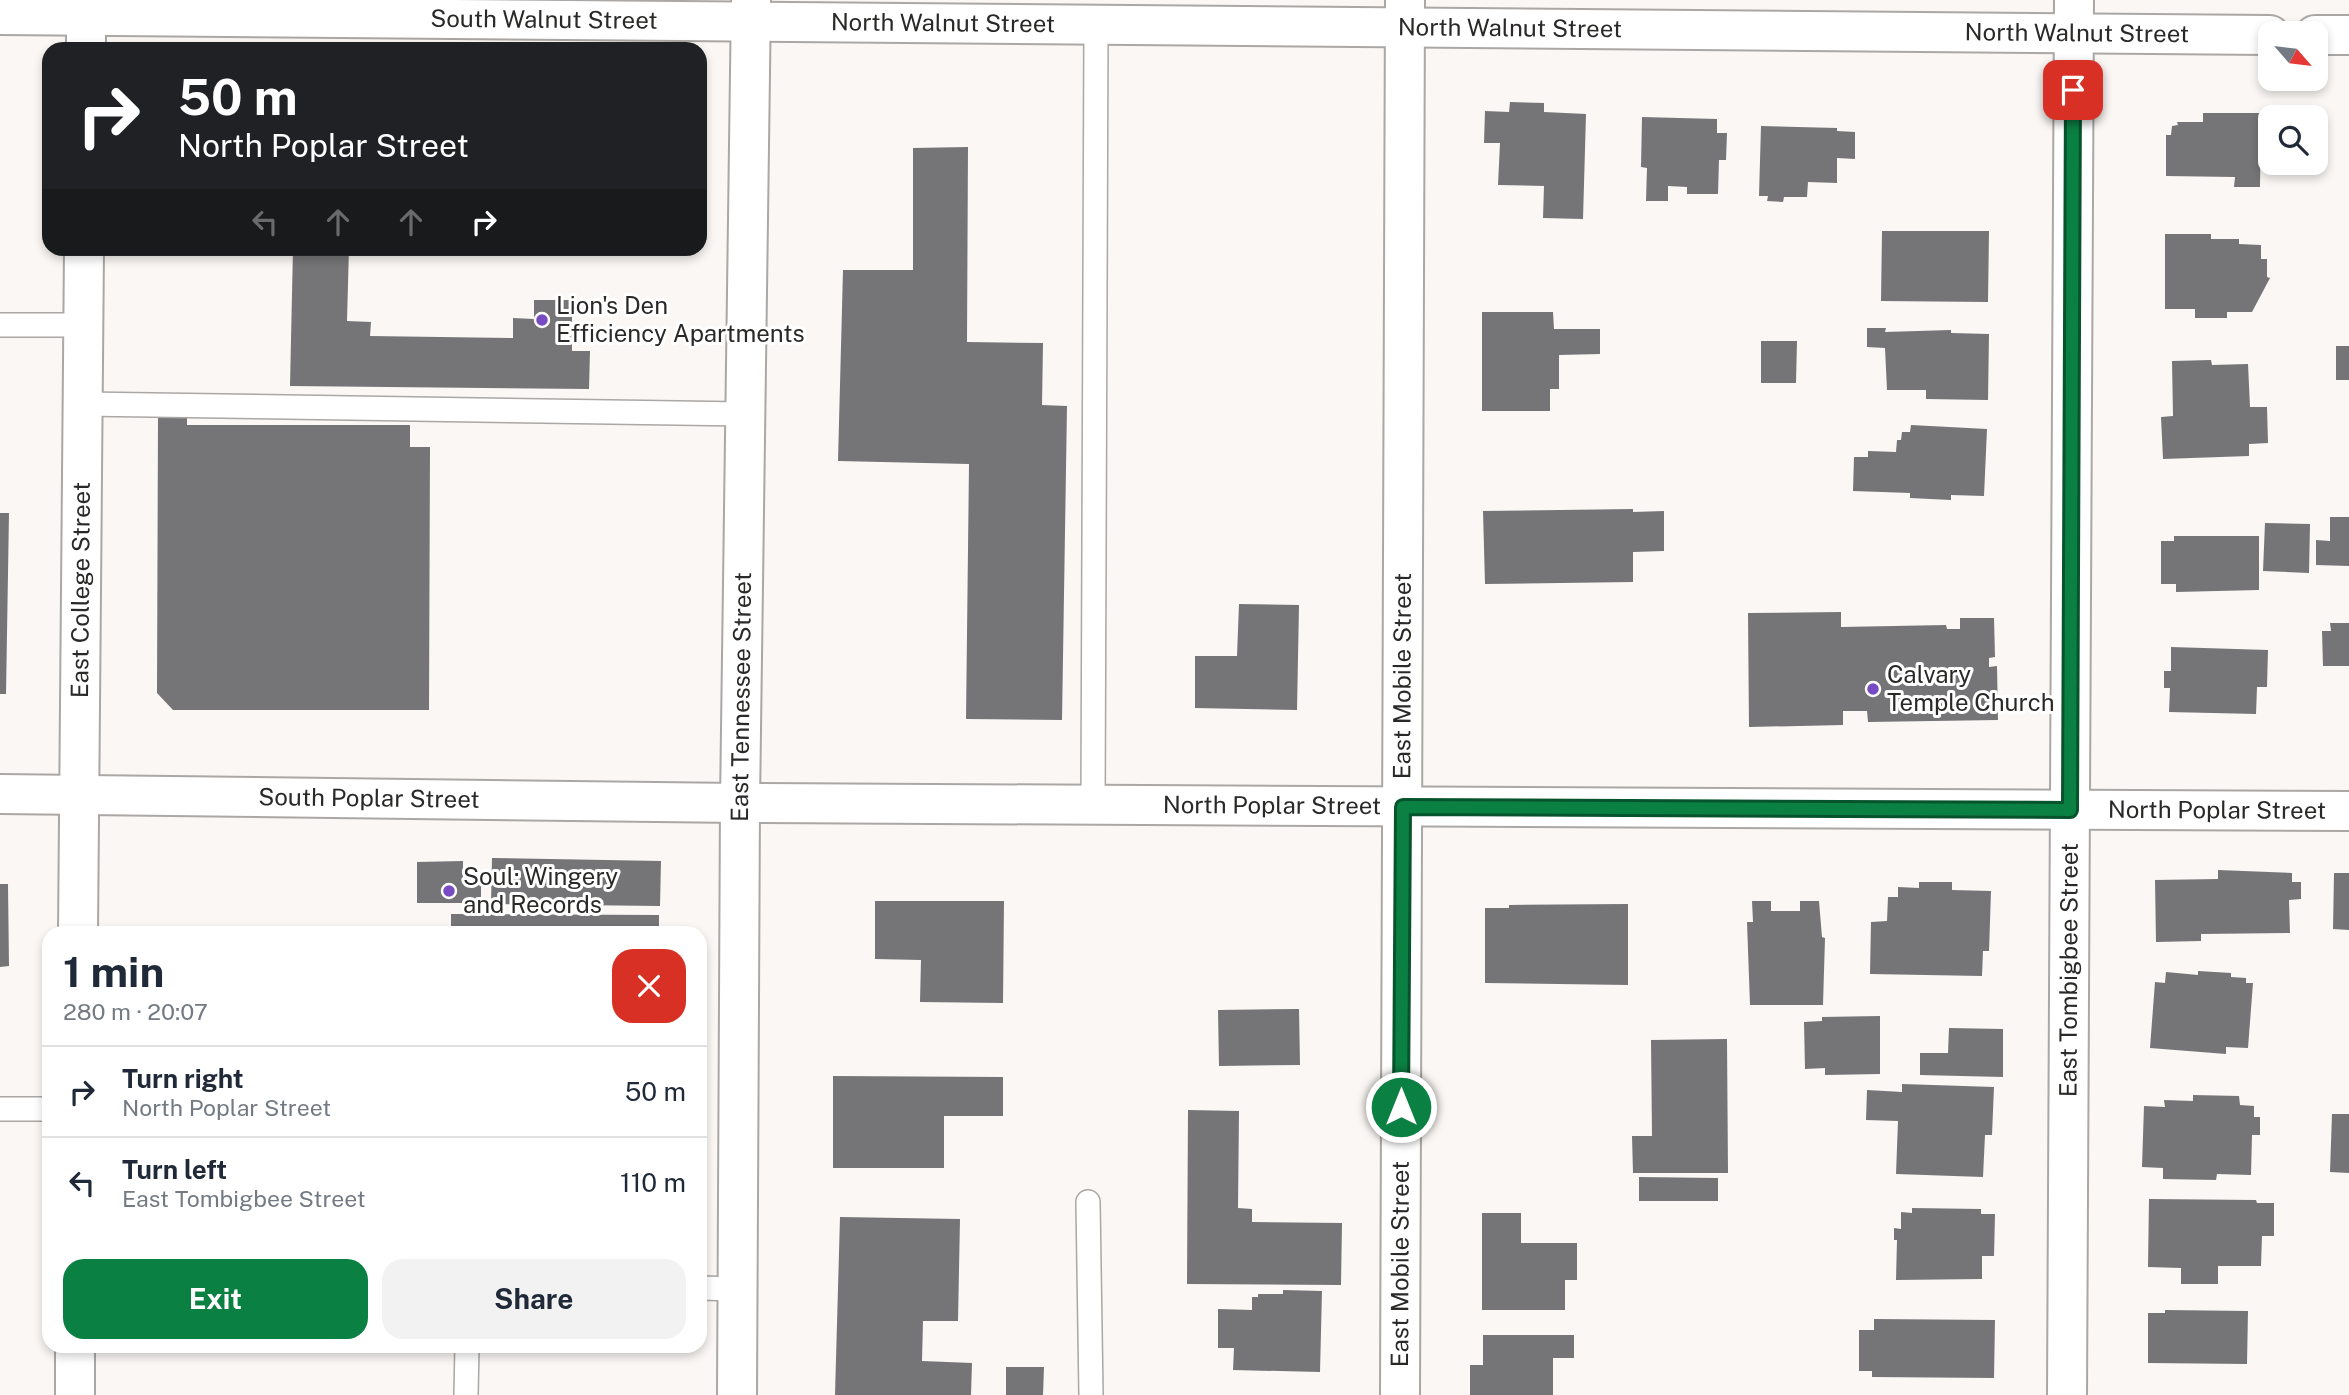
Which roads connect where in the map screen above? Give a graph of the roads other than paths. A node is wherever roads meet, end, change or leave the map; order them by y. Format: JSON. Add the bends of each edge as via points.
{"nodes":[{"id":1,"x":751,"y":11,"type":"edge"},
{"id":2,"x":1405,"y":14,"type":"edge"},
{"id":3,"x":0,"y":15,"type":"edge"},
{"id":4,"x":2074,"y":17,"type":"edge"},
{"id":5,"x":86,"y":21,"type":"edge"},
{"id":6,"x":1096,"y":27,"type":"junction"},
{"id":7,"x":2258,"y":34,"type":"edge"},
{"id":8,"x":2328,"y":35,"type":"edge"},
{"id":9,"x":2349,"y":35,"type":"edge"},
{"id":10,"x":84,"y":256,"type":"edge"},
{"id":11,"x":0,"y":325,"type":"edge"},
{"id":12,"x":83,"y":326,"type":"junction"},
{"id":13,"x":83,"y":404,"type":"junction"},
{"id":14,"x":746,"y":414,"type":"junction"},
{"id":15,"x":0,"y":794,"type":"edge"},
{"id":16,"x":79,"y":794,"type":"junction"},
{"id":17,"x":740,"y":803,"type":"junction"},
{"id":18,"x":1093,"y":805,"type":"junction"},
{"id":19,"x":1403,"y":807,"type":"junction"},
{"id":20,"x":2070,"y":810,"type":"junction"},
{"id":21,"x":2349,"y":811,"type":"edge"},
{"id":22,"x":78,"y":926,"type":"edge"},
{"id":23,"x":0,"y":1109,"type":"edge"},
{"id":24,"x":42,"y":1109,"type":"edge"},
{"id":25,"x":1088,"y":1202,"type":"dead end"},
{"id":26,"x":707,"y":1288,"type":"edge"},
{"id":27,"x":738,"y":1289,"type":"junction"},
{"id":28,"x":75,"y":1353,"type":"edge"},
{"id":29,"x":467,"y":1353,"type":"edge"},
{"id":30,"x":75,"y":1395,"type":"edge"},
{"id":31,"x":466,"y":1395,"type":"edge"},
{"id":32,"x":737,"y":1395,"type":"edge"},
{"id":33,"x":1091,"y":1395,"type":"edge"},
{"id":34,"x":1400,"y":1395,"type":"edge"},
{"id":35,"x":2067,"y":1395,"type":"edge"}],
"edges":[{"from":1,"to":5,"type":"street","name":"South Walnut Street"},
{"from":1,"to":6,"type":"street","name":"North Walnut Street"},
{"from":1,"to":14,"type":"street","name":"East Tennessee Street"},
{"from":2,"to":4,"type":"street","name":"North Walnut Street"},
{"from":2,"to":6,"type":"street","name":"North Walnut Street"},
{"from":2,"to":19,"type":"street","name":"East Mobile Street"},
{"from":3,"to":5,"type":"street","name":"South Walnut Street"},
{"from":4,"to":7,"type":"street","name":"North Walnut Street"},
{"from":4,"to":20,"type":"street","name":"East Tombigbee Street"},
{"from":6,"to":18,"type":"lane"},
{"from":8,"to":9,"type":"street"},
{"from":10,"to":12,"type":"street","name":"East College Street"},
{"from":11,"to":12,"type":"lane"},
{"from":12,"to":13,"type":"street","name":"East College Street"},
{"from":13,"to":14,"type":"lane"},
{"from":13,"to":16,"type":"street","name":"East College Street"},
{"from":14,"to":17,"type":"street","name":"East Tennessee Street"},
{"from":15,"to":16,"type":"street","name":"South Poplar Street"},
{"from":16,"to":17,"type":"street","name":"South Poplar Street"},
{"from":16,"to":22,"type":"street","name":"East College Street"},
{"from":17,"to":18,"type":"street","name":"North Poplar Street"},
{"from":17,"to":27,"type":"street","name":"East Tennessee Street"},
{"from":18,"to":19,"type":"street","name":"North Poplar Street"},
{"from":19,"to":20,"type":"street","name":"North Poplar Street"},
{"from":19,"to":34,"type":"street","name":"East Mobile Street"},
{"from":20,"to":21,"type":"street","name":"North Poplar Street"},
{"from":20,"to":35,"type":"street","name":"East Tombigbee Street"},
{"from":23,"to":24,"type":"lane"},
{"from":25,"to":33,"type":"lane"},
{"from":26,"to":27,"type":"lane"},
{"from":27,"to":32,"type":"street","name":"East Tennessee Street"},
{"from":28,"to":30,"type":"street"},
{"from":29,"to":31,"type":"lane"}]}
